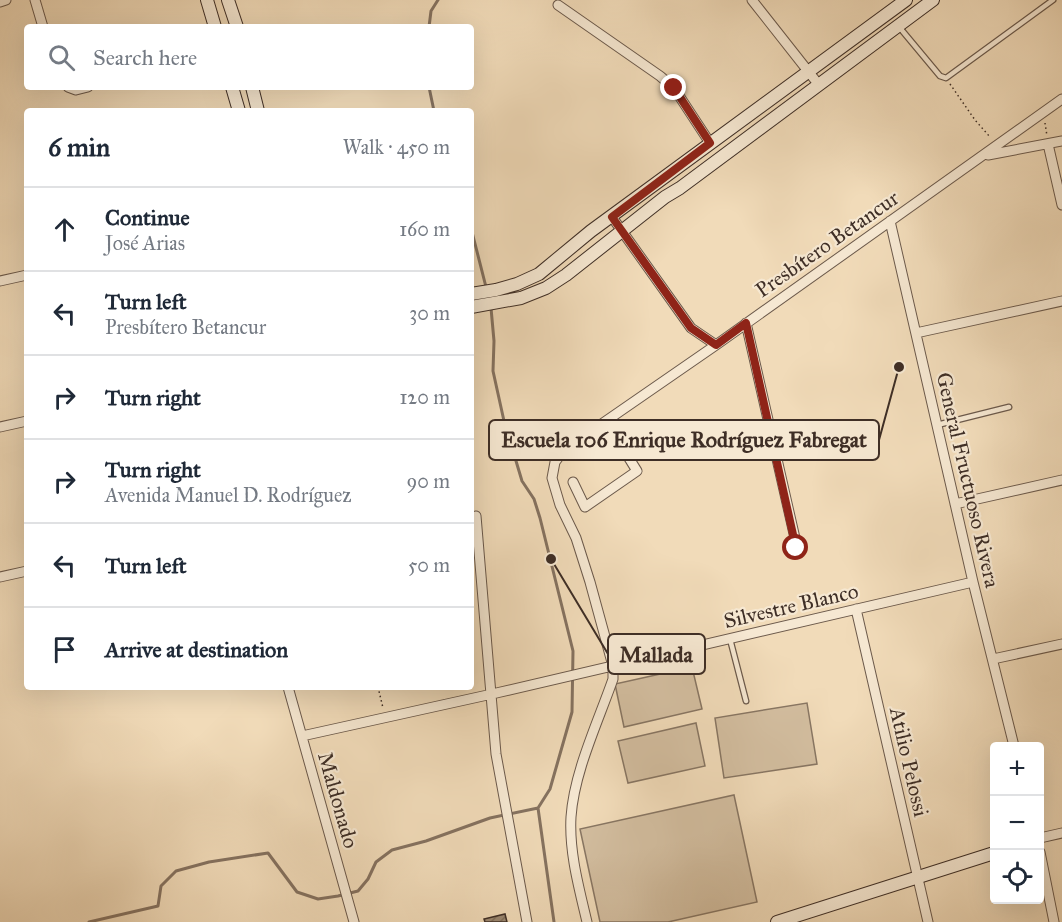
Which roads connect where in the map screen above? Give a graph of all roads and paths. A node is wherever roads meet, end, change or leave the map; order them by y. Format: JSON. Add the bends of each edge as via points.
{"nodes":[{"id":1,"x":6,"y":0,"type":"edge"},
{"id":2,"x":35,"y":0,"type":"edge"},
{"id":3,"x":207,"y":0,"type":"edge"},
{"id":4,"x":228,"y":0,"type":"edge"},
{"id":5,"x":752,"y":0,"type":"edge"},
{"id":6,"x":906,"y":0,"type":"edge"},
{"id":7,"x":933,"y":0,"type":"edge"},
{"id":8,"x":1053,"y":0,"type":"edge"},
{"id":9,"x":0,"y":2,"type":"edge"},
{"id":10,"x":558,"y":5,"type":"dead end"},
{"id":11,"x":42,"y":24,"type":"edge"},
{"id":12,"x":214,"y":24,"type":"edge"},
{"id":13,"x":236,"y":24,"type":"edge"},
{"id":14,"x":898,"y":26,"type":"junction"},
{"id":15,"x":809,"y":70,"type":"junction"},
{"id":16,"x":946,"y":78,"type":"junction"},
{"id":17,"x":819,"y":85,"type":"junction"},
{"id":18,"x":233,"y":90,"type":"edge"},
{"id":19,"x":253,"y":90,"type":"edge"},
{"id":20,"x":1062,"y":99,"type":"edge"},
{"id":21,"x":238,"y":108,"type":"edge"},
{"id":22,"x":257,"y":108,"type":"edge"},
{"id":23,"x":1043,"y":113,"type":"junction"},
{"id":24,"x":1062,"y":141,"type":"edge"},
{"id":25,"x":710,"y":143,"type":"junction"},
{"id":26,"x":1048,"y":144,"type":"junction"},
{"id":27,"x":998,"y":146,"type":"junction"},
{"id":28,"x":983,"y":156,"type":"junction"},
{"id":29,"x":1062,"y":205,"type":"edge"},
{"id":30,"x":612,"y":217,"type":"junction"},
{"id":31,"x":890,"y":221,"type":"junction"},
{"id":32,"x":622,"y":231,"type":"junction"},
{"id":33,"x":24,"y":276,"type":"edge"},
{"id":34,"x":0,"y":281,"type":"edge"},
{"id":35,"x":474,"y":294,"type":"edge"},
{"id":36,"x":497,"y":297,"type":"junction"},
{"id":37,"x":1062,"y":301,"type":"edge"},
{"id":38,"x":475,"y":306,"type":"edge"},
{"id":39,"x":746,"y":323,"type":"junction"},
{"id":40,"x":916,"y":333,"type":"junction"},
{"id":41,"x":716,"y":345,"type":"junction"},
{"id":42,"x":1009,"y":407,"type":"dead end"},
{"id":43,"x":606,"y":421,"type":"junction"},
{"id":44,"x":24,"y":423,"type":"edge"},
{"id":45,"x":937,"y":425,"type":"junction"},
{"id":46,"x":0,"y":427,"type":"edge"},
{"id":47,"x":1062,"y":480,"type":"edge"},
{"id":48,"x":573,"y":482,"type":"dead end"},
{"id":49,"x":955,"y":504,"type":"junction"},
{"id":50,"x":476,"y":516,"type":"dead end"},
{"id":51,"x":796,"y":548,"type":"dead end"},
{"id":52,"x":24,"y":572,"type":"edge"},
{"id":53,"x":0,"y":577,"type":"edge"},
{"id":54,"x":973,"y":582,"type":"junction"},
{"id":55,"x":856,"y":609,"type":"junction"},
{"id":56,"x":730,"y":639,"type":"junction"},
{"id":57,"x":1062,"y":644,"type":"edge"},
{"id":58,"x":993,"y":659,"type":"junction"},
{"id":59,"x":613,"y":666,"type":"junction"},
{"id":60,"x":289,"y":690,"type":"edge"},
{"id":61,"x":379,"y":690,"type":"edge"},
{"id":62,"x":492,"y":694,"type":"junction"},
{"id":63,"x":746,"y":701,"type":"dead end"},
{"id":64,"x":385,"y":718,"type":"junction"},
{"id":65,"x":302,"y":736,"type":"junction"},
{"id":66,"x":1013,"y":742,"type":"edge"},
{"id":67,"x":1062,"y":833,"type":"edge"},
{"id":68,"x":1044,"y":837,"type":"edge"},
{"id":69,"x":990,"y":854,"type":"edge"},
{"id":70,"x":1044,"y":868,"type":"edge"},
{"id":71,"x":918,"y":878,"type":"junction"},
{"id":72,"x":1057,"y":918,"type":"edge"},
{"id":73,"x":798,"y":919,"type":"edge"},
{"id":74,"x":354,"y":922,"type":"edge"},
{"id":75,"x":527,"y":922,"type":"edge"},
{"id":76,"x":587,"y":922,"type":"edge"},
{"id":77,"x":777,"y":922,"type":"edge"},
{"id":78,"x":928,"y":922,"type":"edge"}],
"edges":[{"from":1,"to":9,"type":"street"},
{"from":2,"to":11,"type":"street"},
{"from":3,"to":12,"type":"street"},
{"from":4,"to":13,"type":"street"},
{"from":5,"to":15,"type":"street"},
{"from":6,"to":15,"type":"street"},
{"from":7,"to":14,"type":"street"},
{"from":8,"to":16,"type":"lane"},
{"from":10,"to":25,"type":"street","via":[[674,88]]},
{"from":14,"to":16,"type":"lane","via":[[940,76]]},
{"from":14,"to":17,"type":"street"},
{"from":15,"to":17,"type":"street"},
{"from":15,"to":25,"type":"street"},
{"from":16,"to":27,"type":"path"},
{"from":17,"to":32,"type":"street"},
{"from":18,"to":21,"type":"street"},
{"from":19,"to":22,"type":"street"},
{"from":20,"to":23,"type":"street","name":"Presbítero Betancur"},
{"from":23,"to":26,"type":"path"},
{"from":23,"to":27,"type":"street","name":"Presbítero Betancur"},
{"from":24,"to":26,"type":"street"},
{"from":25,"to":30,"type":"street"},
{"from":26,"to":28,"type":"street"},
{"from":26,"to":29,"type":"street"},
{"from":27,"to":28,"type":"street","name":"Presbítero Betancur"},
{"from":28,"to":31,"type":"street","name":"Presbítero Betancur"},
{"from":30,"to":32,"type":"street"},
{"from":30,"to":36,"type":"street","via":[[539,273]]},
{"from":31,"to":39,"type":"street","name":"Presbítero Betancur"},
{"from":31,"to":40,"type":"street","name":"General Fructuoso Rivera"},
{"from":32,"to":36,"type":"street","via":[[546,288],[521,298]]},
{"from":32,"to":41,"type":"street","via":[[691,328]]},
{"from":33,"to":34,"type":"street"},
{"from":35,"to":36,"type":"street"},
{"from":36,"to":38,"type":"street"},
{"from":37,"to":40,"type":"street"},
{"from":39,"to":41,"type":"street","name":"Presbítero Betancur"},
{"from":39,"to":51,"type":"street"},
{"from":40,"to":45,"type":"street","name":"General Fructuoso Rivera"},
{"from":41,"to":43,"type":"street","name":"Presbítero Betancur"},
{"from":42,"to":45,"type":"lane"},
{"from":43,"to":48,"type":"street","via":[[637,471],[585,507]]},
{"from":43,"to":59,"type":"street","name":"Presbítero Betancur","via":[[564,450],[555,462],[552,478],[576,538]]},
{"from":44,"to":46,"type":"street"},
{"from":45,"to":49,"type":"street","name":"General Fructuoso Rivera"},
{"from":47,"to":49,"type":"street"},
{"from":49,"to":54,"type":"street","name":"General Fructuoso Rivera"},
{"from":50,"to":62,"type":"street"},
{"from":52,"to":53,"type":"street"},
{"from":54,"to":55,"type":"street","name":"Silvestre Blanco"},
{"from":54,"to":58,"type":"street","name":"General Fructuoso Rivera"},
{"from":55,"to":56,"type":"street","name":"Silvestre Blanco"},
{"from":55,"to":71,"type":"street","name":"Atilio Pelossi"},
{"from":56,"to":59,"type":"street","name":"Silvestre Blanco"},
{"from":56,"to":63,"type":"lane"},
{"from":57,"to":58,"type":"street"},
{"from":58,"to":66,"type":"street","name":"General Fructuoso Rivera"},
{"from":59,"to":62,"type":"street","name":"Silvestre Blanco"},
{"from":59,"to":76,"type":"street","via":[[613,679],[578,778],[571,817],[576,877]]},
{"from":60,"to":65,"type":"street","name":"Maldonado"},
{"from":61,"to":64,"type":"path"},
{"from":62,"to":64,"type":"street","name":"Silvestre Blanco"},
{"from":62,"to":75,"type":"street","via":[[496,754]]},
{"from":64,"to":65,"type":"street","name":"Silvestre Blanco"},
{"from":65,"to":74,"type":"street","name":"Maldonado"},
{"from":67,"to":68,"type":"street"},
{"from":69,"to":71,"type":"street"},
{"from":70,"to":72,"type":"street"},
{"from":71,"to":73,"type":"street"},
{"from":71,"to":78,"type":"street","name":"Atilio Pelossi"},
{"from":73,"to":77,"type":"street"}]}
